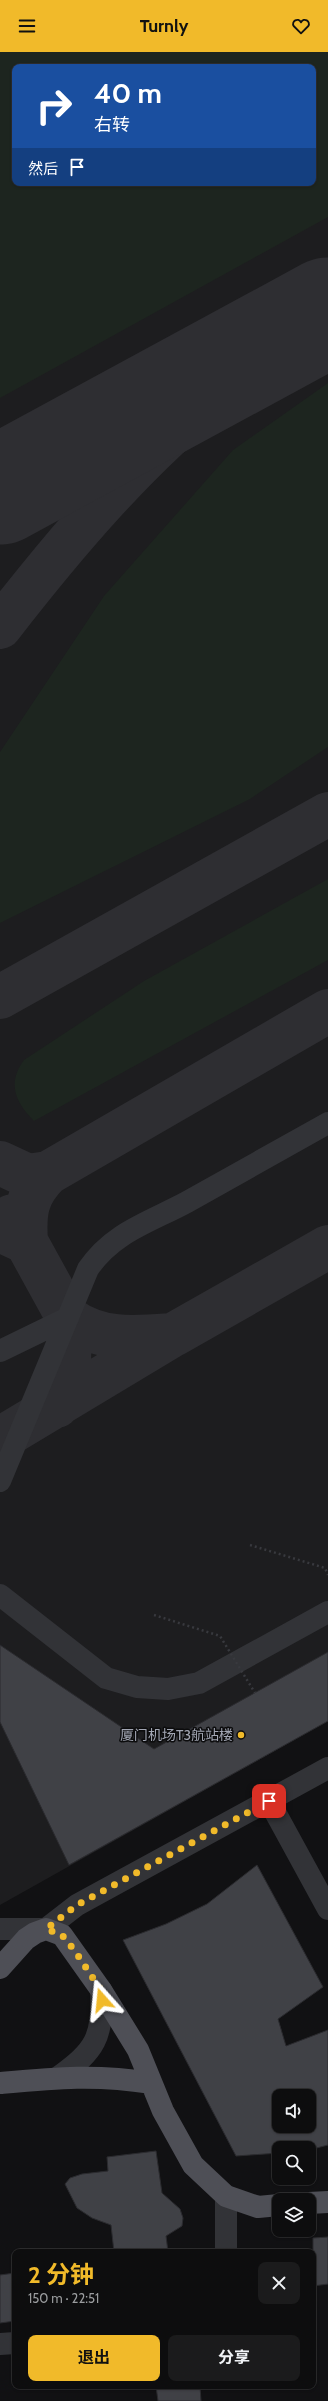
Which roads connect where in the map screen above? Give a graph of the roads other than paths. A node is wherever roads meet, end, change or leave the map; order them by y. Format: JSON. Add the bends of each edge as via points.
{"nodes":[{"id":1,"x":328,"y":1123,"type":"edge"},
{"id":2,"x":68,"y":1318,"type":"junction"},
{"id":3,"x":0,"y":1351,"type":"edge"},
{"id":4,"x":0,"y":1481,"type":"edge"},
{"id":5,"x":0,"y":1595,"type":"edge"},
{"id":6,"x":328,"y":1612,"type":"edge"},
{"id":7,"x":328,"y":1768,"type":"edge"},
{"id":8,"x":269,"y":1801,"type":"junction"},
{"id":9,"x":328,"y":1909,"type":"edge"},
{"id":10,"x":0,"y":1929,"type":"edge"},
{"id":11,"x":46,"y":1929,"type":"junction"},
{"id":12,"x":0,"y":1968,"type":"edge"},
{"id":13,"x":101,"y":1990,"type":"junction"},
{"id":14,"x":57,"y":2078,"type":"junction"},
{"id":15,"x":0,"y":2082,"type":"edge"},
{"id":16,"x":151,"y":2083,"type":"junction"},
{"id":17,"x":226,"y":2196,"type":"junction"},
{"id":18,"x":328,"y":2202,"type":"edge"},
{"id":19,"x":316,"y":2203,"type":"edge"},
{"id":20,"x":272,"y":2206,"type":"edge"},
{"id":21,"x":226,"y":2249,"type":"edge"},
{"id":22,"x":12,"y":2343,"type":"edge"},
{"id":23,"x":0,"y":2344,"type":"edge"}],
"edges":[{"from":1,"to":2,"type":"street","via":[[119,1236],[98,1254],[88,1269]]},
{"from":2,"to":3,"type":"street"},
{"from":2,"to":4,"type":"street"},
{"from":5,"to":6,"type":"street","via":[[106,1678],[137,1687],[168,1689],[199,1683]]},
{"from":7,"to":8,"type":"street"},
{"from":8,"to":9,"type":"street"},
{"from":8,"to":11,"type":"street","via":[[77,1905]]},
{"from":10,"to":11,"type":"street"},
{"from":11,"to":12,"type":"main road","via":[[26,1939]]},
{"from":11,"to":13,"type":"main road","via":[[62,1935]]},
{"from":13,"to":14,"type":"street","via":[[100,2030],[95,2042],[84,2057]]},
{"from":13,"to":16,"type":"main road","via":[[138,2050]]},
{"from":14,"to":15,"type":"main road"},
{"from":14,"to":16,"type":"main road","via":[[115,2077]]},
{"from":16,"to":17,"type":"main road","via":[[163,2111],[193,2165]]},
{"from":17,"to":20,"type":"main road","via":[[258,2207]]},
{"from":17,"to":21,"type":"street"},
{"from":18,"to":19,"type":"main road"},
{"from":22,"to":23,"type":"street"}]}
